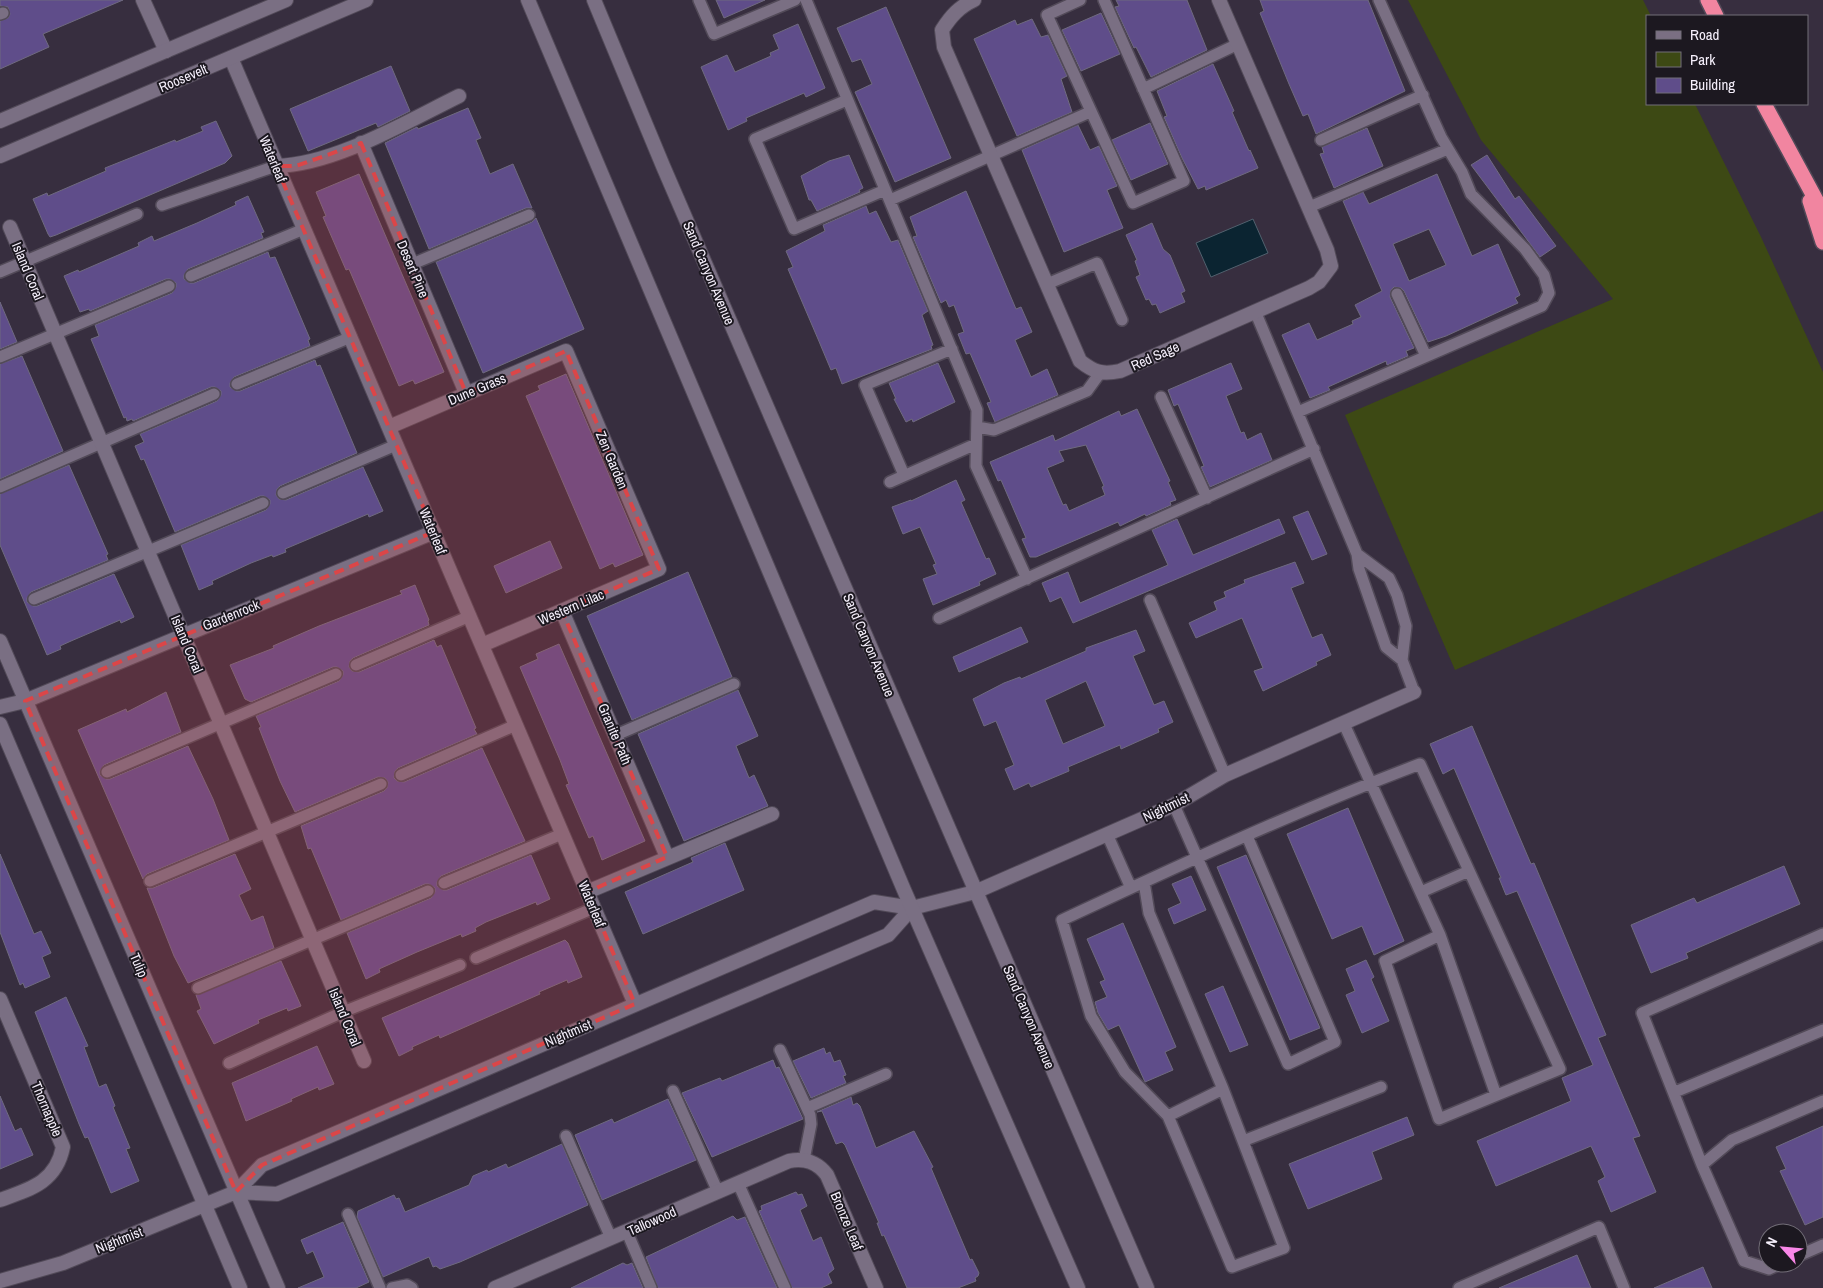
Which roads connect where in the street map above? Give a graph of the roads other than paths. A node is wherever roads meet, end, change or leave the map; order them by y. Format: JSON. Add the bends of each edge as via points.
{"nodes":[{"id":1,"x":144,"y":0,"type":"edge"},
{"id":2,"x":286,"y":0,"type":"edge"},
{"id":3,"x":366,"y":0,"type":"edge"},
{"id":4,"x":528,"y":0,"type":"edge"},
{"id":5,"x":594,"y":0,"type":"edge"},
{"id":6,"x":699,"y":0,"type":"edge"},
{"id":7,"x":795,"y":0,"type":"edge"},
{"id":8,"x":806,"y":0,"type":"edge"},
{"id":9,"x":1080,"y":0,"type":"edge"},
{"id":10,"x":1104,"y":0,"type":"edge"},
{"id":11,"x":1220,"y":0,"type":"edge"},
{"id":12,"x":1380,"y":0,"type":"edge"},
{"id":13,"x":1708,"y":0,"type":"edge"},
{"id":14,"x":966,"y":2,"type":"edge"},
{"id":15,"x":1716,"y":15,"type":"edge"},
{"id":16,"x":1238,"y":44,"type":"junction"},
{"id":17,"x":166,"y":51,"type":"junction"},
{"id":18,"x":231,"y":58,"type":"junction"},
{"id":19,"x":1143,"y":89,"type":"junction"},
{"id":20,"x":1423,"y":95,"type":"junction"},
{"id":21,"x":459,"y":96,"type":"dead end"},
{"id":22,"x":847,"y":100,"type":"junction"},
{"id":23,"x":1765,"y":105,"type":"edge"},
{"id":24,"x":1090,"y":112,"type":"junction"},
{"id":25,"x":0,"y":121,"type":"edge"},
{"id":26,"x":1321,"y":140,"type":"dead end"},
{"id":27,"x":361,"y":143,"type":"junction"},
{"id":28,"x":1448,"y":149,"type":"junction"},
{"id":29,"x":991,"y":154,"type":"junction"},
{"id":30,"x":0,"y":156,"type":"edge"},
{"id":31,"x":276,"y":166,"type":"junction"},
{"id":32,"x":1800,"y":169,"type":"junction"},
{"id":33,"x":887,"y":195,"type":"junction"},
{"id":34,"x":162,"y":205,"type":"dead end"},
{"id":35,"x":1309,"y":207,"type":"junction"},
{"id":36,"x":1823,"y":213,"type":"edge"},
{"id":37,"x":137,"y":214,"type":"dead end"},
{"id":38,"x":529,"y":215,"type":"dead end"},
{"id":39,"x":10,"y":227,"type":"dead end"},
{"id":40,"x":304,"y":229,"type":"junction"},
{"id":41,"x":1823,"y":242,"type":"edge"},
{"id":42,"x":25,"y":262,"type":"junction"},
{"id":43,"x":410,"y":265,"type":"junction"},
{"id":44,"x":0,"y":272,"type":"edge"},
{"id":45,"x":191,"y":276,"type":"dead end"},
{"id":46,"x":1047,"y":284,"type":"junction"},
{"id":47,"x":169,"y":286,"type":"dead end"},
{"id":48,"x":1397,"y":294,"type":"dead end"},
{"id":49,"x":1255,"y":311,"type":"junction"},
{"id":50,"x":1122,"y":320,"type":"dead end"},
{"id":51,"x":55,"y":334,"type":"junction"},
{"id":52,"x":350,"y":337,"type":"junction"},
{"id":53,"x":952,"y":349,"type":"junction"},
{"id":54,"x":566,"y":351,"type":"joint"},
{"id":55,"x":1426,"y":356,"type":"junction"},
{"id":56,"x":0,"y":358,"type":"edge"},
{"id":57,"x":1100,"y":373,"type":"junction"},
{"id":58,"x":237,"y":384,"type":"dead end"},
{"id":59,"x":214,"y":394,"type":"dead end"},
{"id":60,"x":466,"y":394,"type":"junction"},
{"id":61,"x":1161,"y":397,"type":"dead end"},
{"id":62,"x":1298,"y":412,"type":"junction"},
{"id":63,"x":977,"y":426,"type":"junction"},
{"id":64,"x":389,"y":427,"type":"junction"},
{"id":65,"x":101,"y":443,"type":"junction"},
{"id":66,"x":396,"y":444,"type":"junction"},
{"id":67,"x":976,"y":444,"type":"junction"},
{"id":68,"x":1314,"y":449,"type":"junction"},
{"id":69,"x":904,"y":476,"type":"junction"},
{"id":70,"x":890,"y":482,"type":"dead end"},
{"id":71,"x":0,"y":487,"type":"edge"},
{"id":72,"x":283,"y":493,"type":"dead end"},
{"id":73,"x":1207,"y":498,"type":"junction"},
{"id":74,"x":263,"y":503,"type":"dead end"},
{"id":75,"x":434,"y":532,"type":"junction"},
{"id":76,"x":147,"y":551,"type":"junction"},
{"id":77,"x":1357,"y":554,"type":"junction"},
{"id":78,"x":659,"y":569,"type":"joint"},
{"id":79,"x":1027,"y":578,"type":"junction"},
{"id":80,"x":34,"y":599,"type":"dead end"},
{"id":81,"x":1150,"y":600,"type":"dead end"},
{"id":82,"x":562,"y":611,"type":"junction"},
{"id":83,"x":470,"y":616,"type":"junction"},
{"id":84,"x":939,"y":618,"type":"dead end"},
{"id":85,"x":183,"y":635,"type":"junction"},
{"id":86,"x":0,"y":641,"type":"edge"},
{"id":87,"x":482,"y":645,"type":"junction"},
{"id":88,"x":1402,"y":660,"type":"junction"},
{"id":89,"x":356,"y":665,"type":"dead end"},
{"id":90,"x":336,"y":674,"type":"dead end"},
{"id":91,"x":734,"y":684,"type":"dead end"},
{"id":92,"x":1414,"y":692,"type":"joint"},
{"id":93,"x":26,"y":701,"type":"junction"},
{"id":94,"x":0,"y":707,"type":"edge"},
{"id":95,"x":220,"y":723,"type":"junction"},
{"id":96,"x":0,"y":724,"type":"edge"},
{"id":97,"x":1344,"y":724,"type":"junction"},
{"id":98,"x":516,"y":725,"type":"junction"},
{"id":99,"x":616,"y":735,"type":"junction"},
{"id":100,"x":107,"y":772,"type":"dead end"},
{"id":101,"x":401,"y":775,"type":"dead end"},
{"id":102,"x":1225,"y":775,"type":"junction"},
{"id":103,"x":1371,"y":783,"type":"junction"},
{"id":104,"x":381,"y":784,"type":"dead end"},
{"id":105,"x":1174,"y":804,"type":"junction"},
{"id":106,"x":772,"y":814,"type":"dead end"},
{"id":107,"x":266,"y":832,"type":"junction"},
{"id":108,"x":562,"y":834,"type":"junction"},
{"id":109,"x":1107,"y":834,"type":"junction"},
{"id":110,"x":1247,"y":836,"type":"junction"},
{"id":111,"x":1198,"y":856,"type":"junction"},
{"id":112,"x":667,"y":857,"type":"junction"},
{"id":113,"x":1469,"y":871,"type":"junction"},
{"id":114,"x":150,"y":881,"type":"dead end"},
{"id":115,"x":1144,"y":882,"type":"junction"},
{"id":116,"x":444,"y":884,"type":"dead end"},
{"id":117,"x":1131,"y":888,"type":"junction"},
{"id":118,"x":428,"y":891,"type":"dead end"},
{"id":119,"x":587,"y":892,"type":"junction"},
{"id":120,"x":975,"y":892,"type":"junction"},
{"id":121,"x":1421,"y":892,"type":"junction"},
{"id":122,"x":594,"y":908,"type":"junction"},
{"id":123,"x":912,"y":908,"type":"junction"},
{"id":124,"x":1823,"y":934,"type":"edge"},
{"id":125,"x":1440,"y":935,"type":"junction"},
{"id":126,"x":312,"y":940,"type":"junction"},
{"id":127,"x":476,"y":958,"type":"dead end"},
{"id":128,"x":460,"y":965,"type":"dead end"},
{"id":129,"x":198,"y":988,"type":"dead end"},
{"id":130,"x":0,"y":999,"type":"edge"},
{"id":131,"x":635,"y":1004,"type":"junction"},
{"id":132,"x":343,"y":1012,"type":"junction"},
{"id":133,"x":1823,"y":1030,"type":"edge"},
{"id":134,"x":780,"y":1050,"type":"dead end"},
{"id":135,"x":364,"y":1061,"type":"dead end"},
{"id":136,"x":229,"y":1063,"type":"dead end"},
{"id":137,"x":886,"y":1074,"type":"dead end"},
{"id":138,"x":1381,"y":1087,"type":"dead end"},
{"id":139,"x":1223,"y":1089,"type":"junction"},
{"id":140,"x":673,"y":1091,"type":"dead end"},
{"id":141,"x":1675,"y":1092,"type":"junction"},
{"id":142,"x":1496,"y":1095,"type":"junction"},
{"id":143,"x":1823,"y":1101,"type":"edge"},
{"id":144,"x":807,"y":1108,"type":"junction"},
{"id":145,"x":1168,"y":1116,"type":"junction"},
{"id":146,"x":566,"y":1136,"type":"dead end"},
{"id":147,"x":1243,"y":1141,"type":"junction"},
{"id":148,"x":806,"y":1161,"type":"junction"},
{"id":149,"x":1702,"y":1165,"type":"junction"},
{"id":150,"x":738,"y":1183,"type":"junction"},
{"id":151,"x":236,"y":1192,"type":"junction"},
{"id":152,"x":718,"y":1192,"type":"junction"},
{"id":153,"x":5,"y":1198,"type":"edge"},
{"id":154,"x":204,"y":1206,"type":"junction"},
{"id":155,"x":348,"y":1214,"type":"dead end"},
{"id":156,"x":627,"y":1232,"type":"junction"},
{"id":157,"x":611,"y":1238,"type":"junction"},
{"id":158,"x":1823,"y":1245,"type":"edge"},
{"id":159,"x":1808,"y":1252,"type":"edge"},
{"id":160,"x":1758,"y":1265,"type":"edge"},
{"id":161,"x":0,"y":1281,"type":"edge"},
{"id":162,"x":519,"y":1283,"type":"edge"},
{"id":163,"x":240,"y":1288,"type":"edge"},
{"id":164,"x":278,"y":1288,"type":"edge"},
{"id":165,"x":380,"y":1288,"type":"edge"},
{"id":166,"x":392,"y":1288,"type":"edge"},
{"id":167,"x":412,"y":1288,"type":"edge"},
{"id":168,"x":495,"y":1288,"type":"edge"},
{"id":169,"x":651,"y":1288,"type":"edge"},
{"id":170,"x":785,"y":1288,"type":"edge"},
{"id":171,"x":876,"y":1288,"type":"edge"},
{"id":172,"x":1078,"y":1288,"type":"edge"},
{"id":173,"x":1147,"y":1288,"type":"edge"},
{"id":174,"x":1459,"y":1288,"type":"edge"},
{"id":175,"x":1624,"y":1288,"type":"edge"}],
"edges":[{"from":1,"to":17,"type":"street"},
{"from":2,"to":17,"type":"street"},
{"from":3,"to":18,"type":"street","name":"Roosevelt"},
{"from":4,"to":123,"type":"street"},
{"from":5,"to":120,"type":"street","name":"Sand Canyon Avenue"},
{"from":6,"to":7,"type":"lane","via":[[714,34]]},
{"from":8,"to":22,"type":"lane"},
{"from":9,"to":24,"type":"lane","via":[[1047,15]]},
{"from":10,"to":19,"type":"lane"},
{"from":11,"to":16,"type":"street","name":"Red Sage"},
{"from":12,"to":20,"type":"lane"},
{"from":13,"to":15,"type":"highway"},
{"from":14,"to":29,"type":"street","via":[[950,16],[942,30],[944,47]]},
{"from":16,"to":19,"type":"lane"},
{"from":16,"to":35,"type":"street","name":"Red Sage"},
{"from":17,"to":25,"type":"street"},
{"from":18,"to":30,"type":"street","name":"Roosevelt"},
{"from":18,"to":31,"type":"street","name":"Waterleaf"},
{"from":19,"to":24,"type":"lane","via":[[1184,181],[1133,203]]},
{"from":20,"to":26,"type":"lane"},
{"from":20,"to":28,"type":"lane"},
{"from":21,"to":27,"type":"street"},
{"from":22,"to":33,"type":"lane"},
{"from":22,"to":33,"type":"lane","via":[[755,139],[794,229]]},
{"from":23,"to":32,"type":"highway"},
{"from":24,"to":29,"type":"lane"},
{"from":27,"to":31,"type":"street","via":[[296,166]]},
{"from":27,"to":43,"type":"street","name":"Desert Pine"},
{"from":28,"to":35,"type":"lane"},
{"from":28,"to":55,"type":"lane","via":[[1472,194],[1525,249],[1544,275],[1549,293],[1542,306]]},
{"from":29,"to":33,"type":"lane"},
{"from":29,"to":46,"type":"street"},
{"from":31,"to":34,"type":"lane"},
{"from":31,"to":40,"type":"street","name":"Waterleaf"},
{"from":32,"to":36,"type":"highway"},
{"from":32,"to":41,"type":"highway"},
{"from":33,"to":53,"type":"lane"},
{"from":35,"to":49,"type":"street","name":"Red Sage","via":[[1331,266],[1319,282]]},
{"from":37,"to":42,"type":"lane"},
{"from":38,"to":43,"type":"lane"},
{"from":39,"to":42,"type":"street","name":"Island Coral"},
{"from":40,"to":45,"type":"lane"},
{"from":40,"to":52,"type":"street","name":"Waterleaf"},
{"from":42,"to":44,"type":"lane"},
{"from":42,"to":51,"type":"street","name":"Island Coral"},
{"from":43,"to":60,"type":"street","name":"Desert Pine"},
{"from":46,"to":50,"type":"lane","via":[[1097,263]]},
{"from":46,"to":57,"type":"street","via":[[1080,361]]},
{"from":47,"to":51,"type":"lane"},
{"from":48,"to":55,"type":"lane"},
{"from":49,"to":57,"type":"street","name":"Red Sage","via":[[1120,371]]},
{"from":49,"to":62,"type":"lane"},
{"from":51,"to":56,"type":"lane"},
{"from":51,"to":65,"type":"street","name":"Island Coral"},
{"from":52,"to":58,"type":"lane"},
{"from":52,"to":64,"type":"street","name":"Waterleaf"},
{"from":53,"to":63,"type":"lane","via":[[977,410]]},
{"from":53,"to":69,"type":"lane","via":[[865,385]]},
{"from":54,"to":60,"type":"street","name":"Dune Grass"},
{"from":54,"to":78,"type":"street","name":"Zen Garden"},
{"from":55,"to":62,"type":"lane"},
{"from":57,"to":63,"type":"lane","via":[[1088,390],[994,430]]},
{"from":59,"to":65,"type":"lane"},
{"from":60,"to":64,"type":"street","name":"Dune Grass"},
{"from":61,"to":73,"type":"lane"},
{"from":62,"to":68,"type":"lane"},
{"from":63,"to":67,"type":"lane"},
{"from":64,"to":66,"type":"street","name":"Waterleaf"},
{"from":65,"to":71,"type":"lane"},
{"from":65,"to":76,"type":"street","name":"Island Coral"},
{"from":66,"to":72,"type":"lane"},
{"from":66,"to":75,"type":"street","name":"Waterleaf"},
{"from":67,"to":69,"type":"lane"},
{"from":67,"to":79,"type":"lane","via":[[976,466]]},
{"from":68,"to":73,"type":"lane"},
{"from":68,"to":77,"type":"lane"},
{"from":69,"to":70,"type":"lane"},
{"from":73,"to":79,"type":"lane"},
{"from":74,"to":76,"type":"lane"},
{"from":75,"to":83,"type":"street","name":"Waterleaf"},
{"from":75,"to":85,"type":"street","name":"Gardenrock"},
{"from":76,"to":80,"type":"lane"},
{"from":76,"to":85,"type":"street","name":"Island Coral"},
{"from":77,"to":88,"type":"lane","via":[[1359,569],[1386,647]]},
{"from":77,"to":88,"type":"lane","via":[[1389,578],[1397,595],[1406,626]]},
{"from":78,"to":82,"type":"street","name":"Western Lilac"},
{"from":79,"to":84,"type":"lane"},
{"from":81,"to":102,"type":"lane"},
{"from":82,"to":87,"type":"street","name":"Western Lilac"},
{"from":82,"to":99,"type":"street","name":"Granite Path"},
{"from":83,"to":87,"type":"street","name":"Waterleaf"},
{"from":83,"to":89,"type":"lane"},
{"from":85,"to":93,"type":"street","name":"Gardenrock"},
{"from":85,"to":95,"type":"street","name":"Island Coral"},
{"from":86,"to":93,"type":"street","name":"Tulip"},
{"from":87,"to":98,"type":"street","name":"Waterleaf"},
{"from":88,"to":92,"type":"lane"},
{"from":90,"to":95,"type":"lane"},
{"from":91,"to":99,"type":"lane"},
{"from":92,"to":97,"type":"street","name":"Nightmist"},
{"from":93,"to":94,"type":"street","name":"Gardenrock"},
{"from":93,"to":151,"type":"street","name":"Tulip"},
{"from":95,"to":100,"type":"lane"},
{"from":95,"to":107,"type":"street","name":"Island Coral"},
{"from":96,"to":154,"type":"street"},
{"from":97,"to":102,"type":"street","name":"Nightmist"},
{"from":97,"to":103,"type":"lane"},
{"from":98,"to":101,"type":"lane"},
{"from":98,"to":108,"type":"street","name":"Waterleaf"},
{"from":99,"to":112,"type":"street","name":"Granite Path"},
{"from":102,"to":105,"type":"street","name":"Nightmist"},
{"from":103,"to":110,"type":"lane"},
{"from":103,"to":113,"type":"lane","via":[[1420,764]]},
{"from":103,"to":121,"type":"lane"},
{"from":104,"to":107,"type":"lane"},
{"from":105,"to":109,"type":"street","name":"Nightmist"},
{"from":105,"to":111,"type":"lane"},
{"from":106,"to":112,"type":"street"},
{"from":107,"to":114,"type":"lane"},
{"from":107,"to":126,"type":"street","name":"Island Coral"},
{"from":108,"to":116,"type":"lane"},
{"from":108,"to":119,"type":"street","name":"Waterleaf"},
{"from":109,"to":117,"type":"lane"},
{"from":109,"to":120,"type":"street","name":"Nightmist"},
{"from":110,"to":111,"type":"lane"},
{"from":110,"to":111,"type":"lane","via":[[1335,1042],[1288,1064]]},
{"from":111,"to":115,"type":"lane"},
{"from":112,"to":119,"type":"street"},
{"from":113,"to":121,"type":"lane"},
{"from":113,"to":142,"type":"lane","via":[[1560,1069]]},
{"from":115,"to":117,"type":"lane"},
{"from":115,"to":139,"type":"lane","via":[[1149,914]]},
{"from":117,"to":145,"type":"lane","via":[[1062,920],[1091,1016],[1126,1072]]},
{"from":118,"to":126,"type":"lane"},
{"from":119,"to":122,"type":"street","name":"Waterleaf"},
{"from":120,"to":123,"type":"street","name":"Nightmist"},
{"from":120,"to":173,"type":"street","name":"Sand Canyon Avenue"},
{"from":121,"to":125,"type":"lane"},
{"from":122,"to":127,"type":"lane"},
{"from":122,"to":131,"type":"street","name":"Waterleaf"},
{"from":123,"to":131,"type":"street","name":"Nightmist","via":[[874,902]]},
{"from":123,"to":151,"type":"street","name":"Nightmist","via":[[888,934],[277,1194]]},
{"from":123,"to":172,"type":"street"},
{"from":124,"to":141,"type":"lane","via":[[1642,1013]]},
{"from":125,"to":142,"type":"lane"},
{"from":125,"to":142,"type":"lane","via":[[1385,961],[1439,1119]]},
{"from":126,"to":129,"type":"lane"},
{"from":126,"to":132,"type":"street","name":"Island Coral"},
{"from":128,"to":132,"type":"lane"},
{"from":130,"to":153,"type":"street","name":"Thornapple","via":[[63,1147],[60,1162],[51,1175],[39,1184]]},
{"from":131,"to":151,"type":"street","name":"Nightmist","via":[[262,1165]]},
{"from":132,"to":135,"type":"street","name":"Island Coral"},
{"from":132,"to":136,"type":"lane"},
{"from":133,"to":141,"type":"lane"},
{"from":134,"to":144,"type":"lane"},
{"from":137,"to":144,"type":"lane"},
{"from":138,"to":147,"type":"lane"},
{"from":139,"to":145,"type":"lane"},
{"from":139,"to":147,"type":"lane"},
{"from":140,"to":152,"type":"lane"},
{"from":141,"to":149,"type":"lane"},
{"from":143,"to":149,"type":"lane","via":[[1732,1140]]},
{"from":144,"to":148,"type":"lane","via":[[811,1124]]},
{"from":145,"to":147,"type":"lane","via":[[1232,1267],[1284,1248]]},
{"from":146,"to":157,"type":"lane"},
{"from":148,"to":150,"type":"street","name":"Tallowood","via":[[789,1161]]},
{"from":148,"to":171,"type":"street","name":"Bronze Leaf","via":[[827,1175]]},
{"from":149,"to":160,"type":"lane","via":[[1744,1261]]},
{"from":150,"to":152,"type":"street","name":"Tallowood"},
{"from":150,"to":170,"type":"lane"},
{"from":151,"to":154,"type":"street","name":"Nightmist"},
{"from":151,"to":164,"type":"street","name":"Tulip"},
{"from":152,"to":156,"type":"street","name":"Tallowood"},
{"from":154,"to":161,"type":"street","name":"Nightmist","via":[[63,1262]]},
{"from":154,"to":163,"type":"street"},
{"from":155,"to":165,"type":"lane"},
{"from":156,"to":157,"type":"street","name":"Tallowood"},
{"from":156,"to":169,"type":"lane"},
{"from":157,"to":162,"type":"street","name":"Tallowood"},
{"from":158,"to":159,"type":"lane"},
{"from":162,"to":168,"type":"street","name":"Tallowood"},
{"from":166,"to":167,"type":"lane","via":[[407,1285]]},
{"from":174,"to":175,"type":"lane","via":[[1599,1227]]}]}
